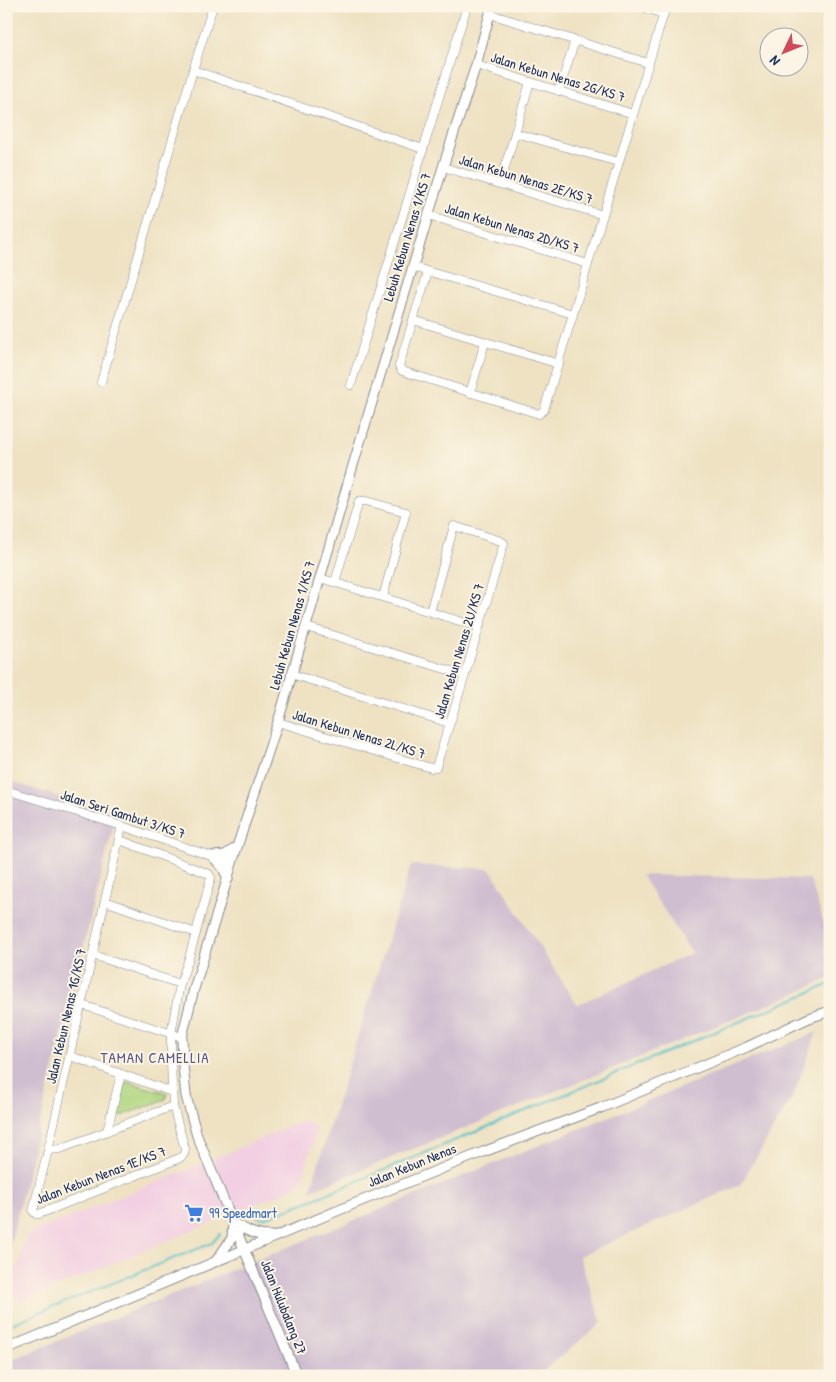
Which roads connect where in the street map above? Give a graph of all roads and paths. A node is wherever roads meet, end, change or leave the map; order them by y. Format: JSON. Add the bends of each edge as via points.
{"nodes":[{"id":1,"x":213,"y":6,"type":"edge"},
{"id":2,"x":467,"y":6,"type":"edge"},
{"id":3,"x":638,"y":6,"type":"edge"},
{"id":4,"x":491,"y":10,"type":"edge"},
{"id":5,"x":665,"y":10,"type":"edge"},
{"id":6,"x":575,"y":40,"type":"junction"},
{"id":7,"x":648,"y":63,"type":"junction"},
{"id":8,"x":476,"y":65,"type":"junction"},
{"id":9,"x":193,"y":70,"type":"junction"},
{"id":10,"x":530,"y":82,"type":"junction"},
{"id":11,"x":559,"y":91,"type":"junction"},
{"id":12,"x":634,"y":114,"type":"junction"},
{"id":13,"x":515,"y":133,"type":"junction"},
{"id":14,"x":423,"y":149,"type":"junction"},
{"id":15,"x":618,"y":162,"type":"junction"},
{"id":16,"x":443,"y":167,"type":"junction"},
{"id":17,"x":500,"y":184,"type":"junction"},
{"id":18,"x":428,"y":215,"type":"junction"},
{"id":19,"x":603,"y":215,"type":"junction"},
{"id":20,"x":588,"y":264,"type":"junction"},
{"id":21,"x":412,"y":267,"type":"junction"},
{"id":22,"x":428,"y":272,"type":"junction"},
{"id":23,"x":573,"y":314,"type":"junction"},
{"id":24,"x":413,"y":320,"type":"junction"},
{"id":25,"x":485,"y":342,"type":"junction"},
{"id":26,"x":559,"y":364,"type":"junction"},
{"id":27,"x":101,"y":382,"type":"dead end"},
{"id":28,"x":350,"y":385,"type":"dead end"},
{"id":29,"x":470,"y":393,"type":"junction"},
{"id":30,"x":320,"y":578,"type":"junction"},
{"id":31,"x":335,"y":582,"type":"junction"},
{"id":32,"x":383,"y":597,"type":"junction"},
{"id":33,"x":430,"y":612,"type":"junction"},
{"id":34,"x":306,"y":627,"type":"junction"},
{"id":35,"x":479,"y":627,"type":"junction"},
{"id":36,"x":291,"y":674,"type":"junction"},
{"id":37,"x":465,"y":675,"type":"junction"},
{"id":38,"x":278,"y":722,"type":"junction"},
{"id":39,"x":450,"y":723,"type":"junction"},
{"id":40,"x":434,"y":768,"type":"joint"},
{"id":41,"x":6,"y":790,"type":"edge"},
{"id":42,"x":122,"y":826,"type":"junction"},
{"id":43,"x":120,"y":840,"type":"junction"},
{"id":44,"x":237,"y":847,"type":"junction"},
{"id":45,"x":212,"y":856,"type":"junction"},
{"id":46,"x":232,"y":863,"type":"junction"},
{"id":47,"x":228,"y":879,"type":"junction"},
{"id":48,"x":106,"y":902,"type":"junction"},
{"id":49,"x":196,"y":933,"type":"junction"},
{"id":50,"x":93,"y":955,"type":"junction"},
{"id":51,"x":180,"y":984,"type":"junction"},
{"id":52,"x":82,"y":1005,"type":"junction"},
{"id":53,"x":830,"y":1011,"type":"edge"},
{"id":54,"x":171,"y":1034,"type":"junction"},
{"id":55,"x":182,"y":1037,"type":"junction"},
{"id":56,"x":70,"y":1056,"type":"junction"},
{"id":57,"x":121,"y":1074,"type":"junction"},
{"id":58,"x":172,"y":1092,"type":"junction"},
{"id":59,"x":173,"y":1106,"type":"junction"},
{"id":60,"x":107,"y":1131,"type":"junction"},
{"id":61,"x":48,"y":1150,"type":"junction"},
{"id":62,"x":32,"y":1211,"type":"joint"},
{"id":63,"x":235,"y":1226,"type":"junction"},
{"id":64,"x":276,"y":1236,"type":"junction"},
{"id":65,"x":245,"y":1250,"type":"junction"},
{"id":66,"x":216,"y":1262,"type":"junction"},
{"id":67,"x":6,"y":1349,"type":"edge"},
{"id":68,"x":297,"y":1376,"type":"edge"}],
"edges":[{"from":1,"to":9,"type":"street"},
{"from":2,"to":14,"type":"street"},
{"from":3,"to":5,"type":"street"},
{"from":4,"to":6,"type":"street"},
{"from":4,"to":8,"type":"street","name":"Lebuh Kebun Nenas 1/KS 7"},
{"from":5,"to":7,"type":"street"},
{"from":6,"to":7,"type":"street"},
{"from":6,"to":11,"type":"street"},
{"from":7,"to":12,"type":"street"},
{"from":8,"to":10,"type":"street","name":"Jalan Kebun Nenas 2G/KS 7"},
{"from":8,"to":16,"type":"street","name":"Lebuh Kebun Nenas 1/KS 7"},
{"from":9,"to":14,"type":"street"},
{"from":9,"to":27,"type":"street"},
{"from":10,"to":11,"type":"street","name":"Jalan Kebun Nenas 2G/KS 7"},
{"from":10,"to":13,"type":"street"},
{"from":11,"to":12,"type":"street","name":"Jalan Kebun Nenas 2G/KS 7"},
{"from":12,"to":15,"type":"street"},
{"from":13,"to":15,"type":"street"},
{"from":13,"to":17,"type":"street"},
{"from":14,"to":28,"type":"street"},
{"from":15,"to":19,"type":"street"},
{"from":16,"to":17,"type":"street","name":"Jalan Kebun Nenas 2E/KS 7"},
{"from":16,"to":18,"type":"street","name":"Lebuh Kebun Nenas 1/KS 7"},
{"from":17,"to":19,"type":"street","name":"Jalan Kebun Nenas 2E/KS 7"},
{"from":18,"to":20,"type":"street","name":"Jalan Kebun Nenas 2D/KS 7"},
{"from":18,"to":21,"type":"street","name":"Lebuh Kebun Nenas 1/KS 7"},
{"from":19,"to":20,"type":"street"},
{"from":20,"to":23,"type":"street"},
{"from":21,"to":22,"type":"street"},
{"from":21,"to":30,"type":"street","name":"Lebuh Kebun Nenas 1/KS 7"},
{"from":22,"to":23,"type":"street"},
{"from":22,"to":24,"type":"street"},
{"from":23,"to":26,"type":"street"},
{"from":24,"to":25,"type":"street"},
{"from":24,"to":29,"type":"street","via":[[400,366],[402,372]]},
{"from":25,"to":26,"type":"street"},
{"from":25,"to":29,"type":"street"},
{"from":26,"to":29,"type":"street","via":[[544,410],[539,414]]},
{"from":30,"to":31,"type":"street"},
{"from":30,"to":34,"type":"street","name":"Lebuh Kebun Nenas 1/KS 7"},
{"from":31,"to":32,"type":"street"},
{"from":31,"to":32,"type":"street","via":[[361,500],[406,512]]},
{"from":32,"to":33,"type":"street"},
{"from":33,"to":35,"type":"street"},
{"from":33,"to":35,"type":"street","name":"Jalan Kebun Nenas 2U/KS 7","via":[[454,526],[501,541],[504,545]]},
{"from":34,"to":36,"type":"street","name":"Lebuh Kebun Nenas 1/KS 7"},
{"from":34,"to":37,"type":"street"},
{"from":35,"to":37,"type":"street","name":"Jalan Kebun Nenas 2U/KS 7"},
{"from":36,"to":38,"type":"street","name":"Lebuh Kebun Nenas 1/KS 7"},
{"from":36,"to":39,"type":"street"},
{"from":37,"to":39,"type":"street","name":"Jalan Kebun Nenas 2U/KS 7"},
{"from":38,"to":40,"type":"street","name":"Jalan Kebun Nenas 2L/KS 7"},
{"from":38,"to":44,"type":"street","name":"Lebuh Kebun Nenas 1/KS 7"},
{"from":39,"to":40,"type":"street","name":"Jalan Kebun Nenas 2U/KS 7"},
{"from":41,"to":42,"type":"street","name":"Jalan Seri Gambut 3/KS 7"},
{"from":42,"to":43,"type":"street","name":"Jalan Kebun Nenas 1G/KS 7"},
{"from":42,"to":45,"type":"street","name":"Jalan Seri Gambut 3/KS 7"},
{"from":43,"to":48,"type":"street","name":"Jalan Kebun Nenas 1G/KS 7"},
{"from":43,"to":49,"type":"street","via":[[209,874],[211,878]]},
{"from":44,"to":45,"type":"street","via":[[225,855]]},
{"from":44,"to":46,"type":"street","name":"Lebuh Kebun Nenas 1/KS 7"},
{"from":45,"to":46,"type":"street","name":"Jalan Seri Gambut 3/KS 7"},
{"from":45,"to":47,"type":"street"},
{"from":46,"to":47,"type":"street","name":"Lebuh Kebun Nenas 1/KS 7"},
{"from":47,"to":55,"type":"street","name":"Lebuh Kebun Nenas 1/KS 7"},
{"from":48,"to":49,"type":"street"},
{"from":48,"to":50,"type":"street","name":"Jalan Kebun Nenas 1G/KS 7"},
{"from":49,"to":51,"type":"street"},
{"from":50,"to":51,"type":"street"},
{"from":50,"to":52,"type":"street","name":"Jalan Kebun Nenas 1G/KS 7"},
{"from":51,"to":54,"type":"street"},
{"from":52,"to":54,"type":"street"},
{"from":52,"to":56,"type":"street","name":"Jalan Kebun Nenas 1G/KS 7"},
{"from":53,"to":64,"type":"street","name":"Jalan Kebun Nenas","via":[[624,1099]]},
{"from":54,"to":55,"type":"street"},
{"from":54,"to":58,"type":"street"},
{"from":55,"to":63,"type":"street","name":"Lebuh Kebun Nenas 1/KS 7","via":[[184,1084],[190,1112],[206,1160]]},
{"from":56,"to":57,"type":"street"},
{"from":56,"to":61,"type":"street","name":"Jalan Kebun Nenas 1G/KS 7"},
{"from":57,"to":58,"type":"street"},
{"from":57,"to":60,"type":"street"},
{"from":58,"to":59,"type":"street"},
{"from":59,"to":60,"type":"street"},
{"from":59,"to":62,"type":"street","name":"Jalan Kebun Nenas 1E/KS 7","via":[[185,1149],[180,1158],[40,1214]]},
{"from":60,"to":61,"type":"street","via":[[60,1149]]},
{"from":61,"to":62,"type":"street","name":"Jalan Kebun Nenas 1G/KS 7"},
{"from":63,"to":64,"type":"street","via":[[266,1237]]},
{"from":63,"to":65,"type":"street","name":"Lebuh Kebun Nenas 1/KS 7"},
{"from":63,"to":66,"type":"street","via":[[232,1238]]},
{"from":64,"to":65,"type":"street","name":"Jalan Kebun Nenas"},
{"from":65,"to":66,"type":"street","name":"Jalan Kebun Nenas"},
{"from":65,"to":68,"type":"street","name":"Jalan Hulubalang 27"},
{"from":66,"to":67,"type":"street","name":"Jalan Kebun Nenas"}]}
